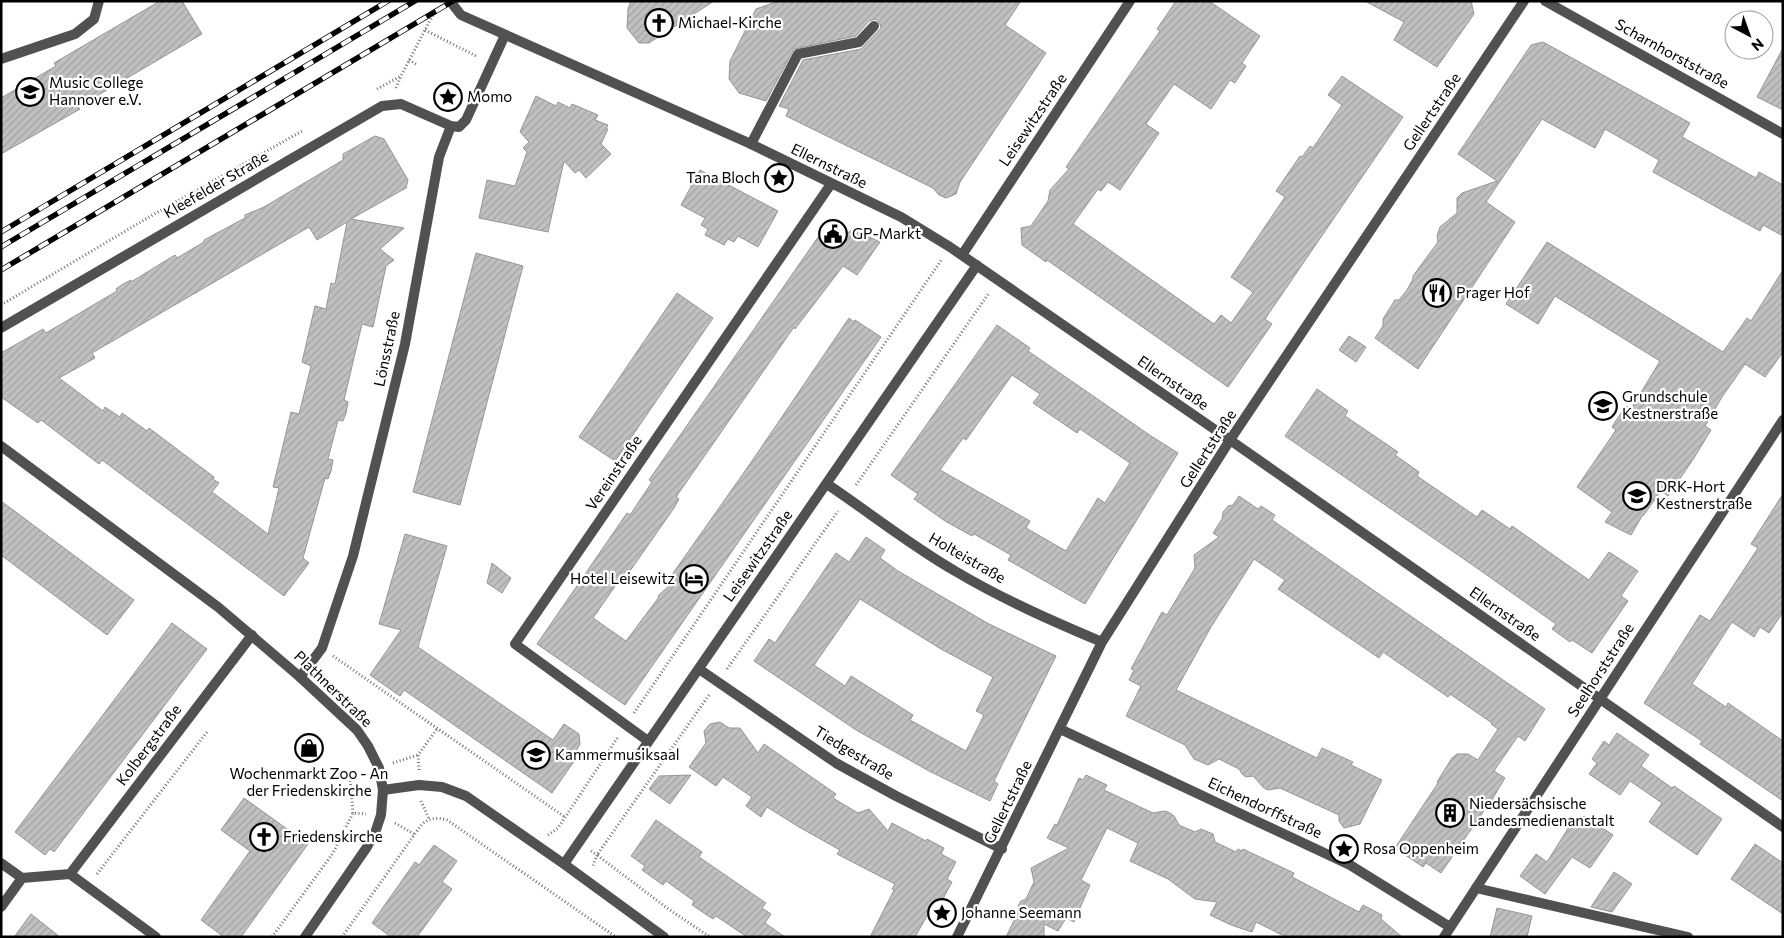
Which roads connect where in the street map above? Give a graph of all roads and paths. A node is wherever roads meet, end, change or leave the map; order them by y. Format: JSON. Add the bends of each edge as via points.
{"nodes":[{"id":1,"x":99,"y":1,"type":"edge"},
{"id":2,"x":441,"y":1,"type":"edge"},
{"id":3,"x":450,"y":1,"type":"edge"},
{"id":4,"x":1130,"y":1,"type":"edge"},
{"id":5,"x":1524,"y":1,"type":"edge"},
{"id":6,"x":1545,"y":1,"type":"edge"},
{"id":7,"x":874,"y":26,"type":"dead end"},
{"id":8,"x":425,"y":30,"type":"junction"},
{"id":9,"x":505,"y":35,"type":"junction"},
{"id":10,"x":1,"y":59,"type":"edge"},
{"id":11,"x":409,"y":60,"type":"junction"},
{"id":12,"x":416,"y":64,"type":"dead end"},
{"id":13,"x":492,"y":64,"type":"junction"},
{"id":14,"x":401,"y":76,"type":"junction"},
{"id":15,"x":375,"y":90,"type":"dead end"},
{"id":16,"x":386,"y":105,"type":"junction"},
{"id":17,"x":451,"y":126,"type":"junction"},
{"id":18,"x":306,"y":129,"type":"dead end"},
{"id":19,"x":1783,"y":134,"type":"edge"},
{"id":20,"x":751,"y":144,"type":"junction"},
{"id":21,"x":831,"y":184,"type":"junction"},
{"id":22,"x":950,"y":247,"type":"junction"},
{"id":23,"x":962,"y":255,"type":"junction"},
{"id":24,"x":978,"y":266,"type":"junction"},
{"id":25,"x":998,"y":280,"type":"junction"},
{"id":26,"x":1,"y":305,"type":"edge"},
{"id":27,"x":1,"y":328,"type":"edge"},
{"id":28,"x":1783,"y":420,"type":"edge"},
{"id":29,"x":1230,"y":440,"type":"junction"},
{"id":30,"x":1,"y":446,"type":"edge"},
{"id":31,"x":827,"y":484,"type":"junction"},
{"id":32,"x":847,"y":498,"type":"junction"},
{"id":33,"x":252,"y":635,"type":"junction"},
{"id":34,"x":1102,"y":642,"type":"junction"},
{"id":35,"x":322,"y":648,"type":"junction"},
{"id":36,"x":699,"y":669,"type":"junction"},
{"id":37,"x":300,"y":677,"type":"junction"},
{"id":38,"x":718,"y":682,"type":"junction"},
{"id":39,"x":1600,"y":699,"type":"junction"},
{"id":40,"x":626,"y":725,"type":"junction"},
{"id":41,"x":1060,"y":729,"type":"junction"},
{"id":42,"x":207,"y":732,"type":"dead end"},
{"id":43,"x":648,"y":741,"type":"junction"},
{"id":44,"x":383,"y":790,"type":"junction"},
{"id":45,"x":381,"y":815,"type":"junction"},
{"id":46,"x":565,"y":817,"type":"junction"},
{"id":47,"x":1783,"y":827,"type":"edge"},
{"id":48,"x":414,"y":834,"type":"junction"},
{"id":49,"x":535,"y":844,"type":"junction"},
{"id":50,"x":1002,"y":849,"type":"junction"},
{"id":51,"x":1,"y":863,"type":"edge"},
{"id":52,"x":564,"y":864,"type":"junction"},
{"id":53,"x":70,"y":874,"type":"junction"},
{"id":54,"x":22,"y":878,"type":"junction"},
{"id":55,"x":88,"y":886,"type":"junction"},
{"id":56,"x":1476,"y":888,"type":"junction"},
{"id":57,"x":1,"y":907,"type":"edge"},
{"id":58,"x":1450,"y":927,"type":"junction"},
{"id":59,"x":651,"y":928,"type":"junction"},
{"id":60,"x":156,"y":937,"type":"edge"},
{"id":61,"x":272,"y":937,"type":"edge"},
{"id":62,"x":305,"y":937,"type":"edge"},
{"id":63,"x":342,"y":937,"type":"edge"},
{"id":64,"x":616,"y":937,"type":"edge"},
{"id":65,"x":645,"y":937,"type":"edge"},
{"id":66,"x":664,"y":937,"type":"edge"},
{"id":67,"x":710,"y":937,"type":"edge"},
{"id":68,"x":957,"y":937,"type":"edge"},
{"id":69,"x":1444,"y":937,"type":"edge"},
{"id":70,"x":1688,"y":937,"type":"edge"}],
"edges":[{"from":1,"to":10,"type":"street","via":[[94,19],[75,34]]},
{"from":2,"to":8,"type":"path"},
{"from":3,"to":9,"type":"street","name":"Ellernstraße","via":[[462,15]]},
{"from":4,"to":23,"type":"street","name":"Leisewitzstraße"},
{"from":5,"to":29,"type":"street","name":"Gellertstraße"},
{"from":6,"to":19,"type":"street","name":"Scharnhorststraße"},
{"from":7,"to":20,"type":"street","via":[[859,42],[798,54]]},
{"from":8,"to":11,"type":"path"},
{"from":8,"to":13,"type":"path"},
{"from":9,"to":13,"type":"street"},
{"from":9,"to":20,"type":"street","name":"Ellernstraße"},
{"from":11,"to":12,"type":"path"},
{"from":11,"to":14,"type":"path"},
{"from":13,"to":17,"type":"street","via":[[466,120],[459,127]]},
{"from":14,"to":15,"type":"path"},
{"from":14,"to":16,"type":"path"},
{"from":16,"to":17,"type":"street","via":[[401,104]]},
{"from":16,"to":27,"type":"street","name":"Kleefelder Straße"},
{"from":17,"to":35,"type":"street","name":"Lönsstraße","via":[[439,157],[405,344],[353,556]]},
{"from":18,"to":26,"type":"path"},
{"from":20,"to":21,"type":"street","name":"Ellernstraße"},
{"from":21,"to":22,"type":"street","name":"Ellernstraße","via":[[900,217]]},
{"from":21,"to":40,"type":"street","name":"Vereinstraße","via":[[515,644]]},
{"from":22,"to":23,"type":"street","name":"Ellernstraße"},
{"from":22,"to":40,"type":"path"},
{"from":23,"to":24,"type":"street","name":"Ellernstraße"},
{"from":24,"to":25,"type":"street","name":"Ellernstraße"},
{"from":24,"to":31,"type":"street","name":"Leisewitzstraße"},
{"from":25,"to":29,"type":"street","name":"Ellernstraße"},
{"from":25,"to":32,"type":"path"},
{"from":28,"to":39,"type":"street","name":"Seelhorststraße"},
{"from":29,"to":34,"type":"street","name":"Gellertstraße"},
{"from":29,"to":39,"type":"street","name":"Ellernstraße"},
{"from":30,"to":33,"type":"street","name":"Plathnerstraße"},
{"from":31,"to":32,"type":"street","name":"Holteistraße"},
{"from":31,"to":36,"type":"street","name":"Leisewitzstraße"},
{"from":32,"to":34,"type":"street","name":"Holteistraße","via":[[956,572],[1041,616]]},
{"from":32,"to":38,"type":"path"},
{"from":33,"to":37,"type":"street","name":"Plathnerstraße"},
{"from":33,"to":53,"type":"street","name":"Kolbergstraße"},
{"from":34,"to":41,"type":"street","name":"Gellertstraße"},
{"from":35,"to":37,"type":"street","name":"Lönsstraße"},
{"from":35,"to":46,"type":"path"},
{"from":36,"to":38,"type":"street","name":"Tiedgestraße"},
{"from":36,"to":43,"type":"street","name":"Leisewitzstraße"},
{"from":37,"to":44,"type":"street","name":"Plathnerstraße","via":[[357,730],[379,768]]},
{"from":38,"to":50,"type":"street","name":"Tiedgestraße","via":[[836,763]]},
{"from":38,"to":67,"type":"path","via":[[597,855]]},
{"from":39,"to":47,"type":"street","name":"Ellernstraße"},
{"from":39,"to":56,"type":"street","name":"Seelhorststraße"},
{"from":40,"to":43,"type":"street","name":"Vereinstraße"},
{"from":40,"to":46,"type":"path"},
{"from":41,"to":50,"type":"street","name":"Gellertstraße"},
{"from":41,"to":58,"type":"street","name":"Eichendorffstraße","via":[[1350,865]]},
{"from":42,"to":55,"type":"path"},
{"from":43,"to":52,"type":"street","name":"Leisewitzstraße"},
{"from":44,"to":45,"type":"street","name":"Plathnerstraße"},
{"from":44,"to":49,"type":"street","via":[[419,785],[442,787],[466,796]]},
{"from":45,"to":48,"type":"path"},
{"from":45,"to":61,"type":"path","via":[[353,812],[333,853]]},
{"from":45,"to":62,"type":"street","name":"Plathnerstraße","via":[[367,848]]},
{"from":46,"to":49,"type":"path","via":[[558,828]]},
{"from":48,"to":63,"type":"path"},
{"from":48,"to":64,"type":"path","via":[[429,819],[447,820]]},
{"from":49,"to":52,"type":"street"},
{"from":50,"to":68,"type":"street","name":"Gellertstraße"},
{"from":51,"to":54,"type":"street"},
{"from":52,"to":59,"type":"street"},
{"from":53,"to":54,"type":"street"},
{"from":53,"to":55,"type":"street"},
{"from":54,"to":57,"type":"street"},
{"from":55,"to":60,"type":"street"},
{"from":56,"to":58,"type":"street","name":"Seelhorststraße"},
{"from":56,"to":70,"type":"street"},
{"from":58,"to":69,"type":"street","name":"Seelhorststraße"},
{"from":59,"to":65,"type":"street"},
{"from":59,"to":66,"type":"street"}]}
